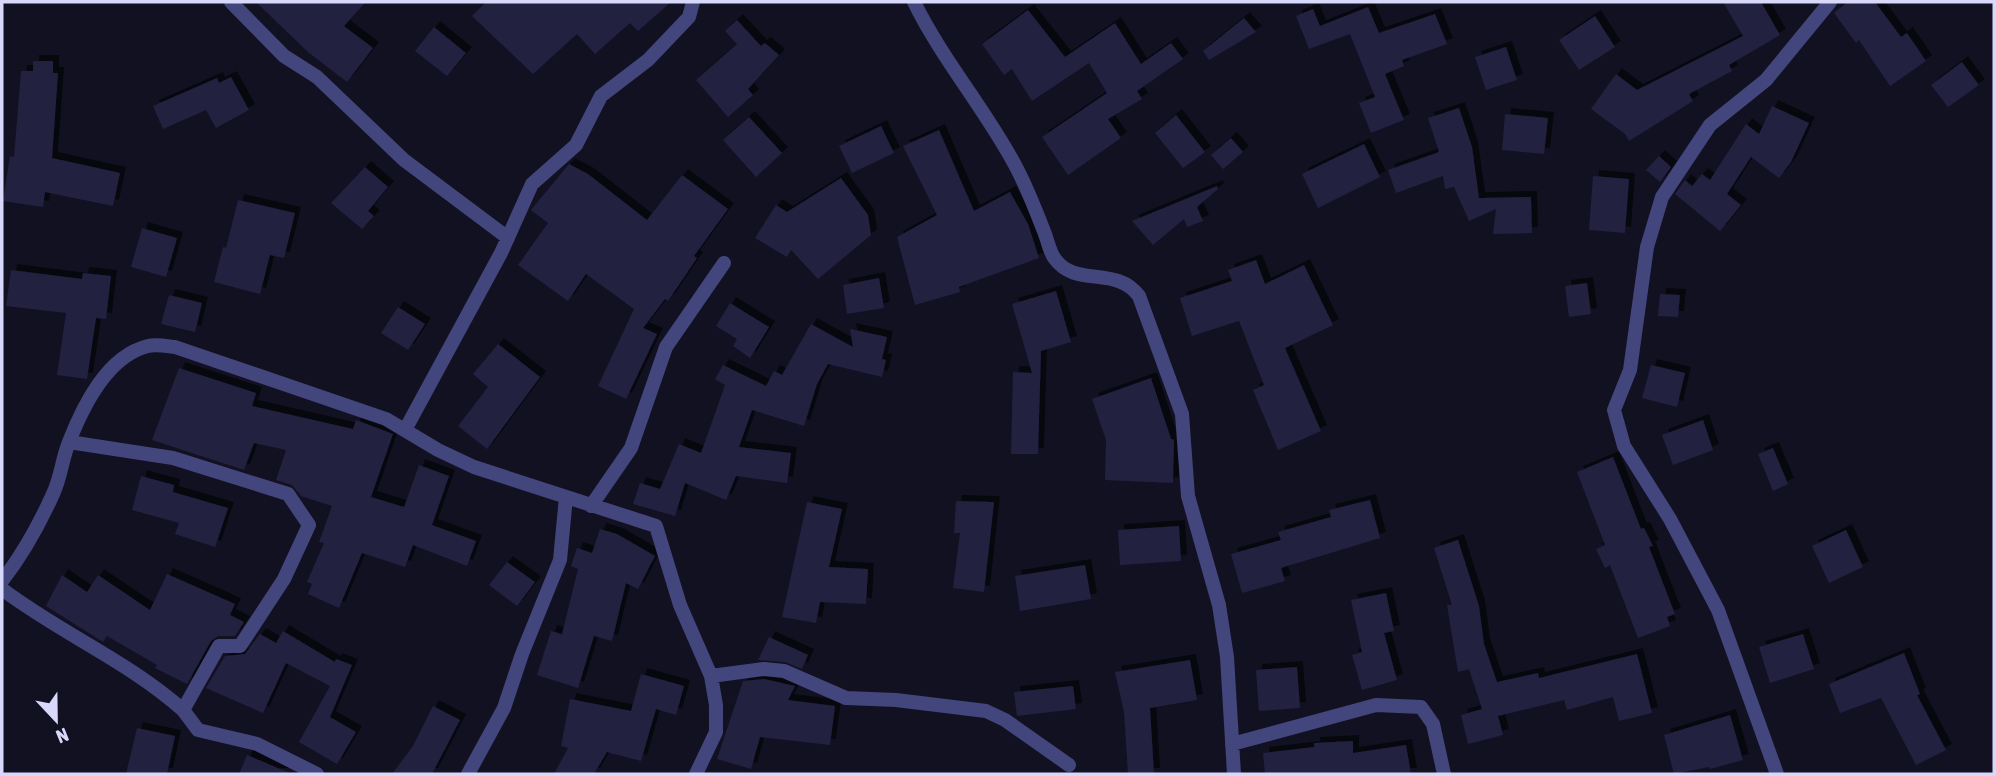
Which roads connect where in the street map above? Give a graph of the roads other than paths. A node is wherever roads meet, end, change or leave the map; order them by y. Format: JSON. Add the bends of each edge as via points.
{"nodes":[{"id":1,"x":231,"y":2,"type":"edge"},
{"id":2,"x":693,"y":2,"type":"edge"},
{"id":3,"x":914,"y":2,"type":"edge"},
{"id":4,"x":1830,"y":2,"type":"edge"},
{"id":5,"x":508,"y":238,"type":"junction"},
{"id":6,"x":724,"y":263,"type":"dead end"},
{"id":7,"x":405,"y":430,"type":"junction"},
{"id":8,"x":69,"y":442,"type":"junction"},
{"id":9,"x":566,"y":497,"type":"junction"},
{"id":10,"x":591,"y":506,"type":"junction"},
{"id":11,"x":2,"y":582,"type":"edge"},
{"id":12,"x":2,"y":589,"type":"edge"},
{"id":13,"x":710,"y":677,"type":"junction"},
{"id":14,"x":183,"y":710,"type":"junction"},
{"id":15,"x":1232,"y":744,"type":"junction"},
{"id":16,"x":1069,"y":765,"type":"dead end"},
{"id":17,"x":317,"y":774,"type":"edge"},
{"id":18,"x":468,"y":774,"type":"edge"},
{"id":19,"x":696,"y":774,"type":"edge"},
{"id":20,"x":1234,"y":774,"type":"edge"},
{"id":21,"x":1444,"y":774,"type":"edge"},
{"id":22,"x":1777,"y":774,"type":"edge"}],
"edges":[{"from":1,"to":5,"type":"street","via":[[404,160]]},
{"from":2,"to":5,"type":"street","via":[[690,17],[648,60],[601,96],[576,145],[533,184]]},
{"from":3,"to":15,"type":"street","via":[[994,125],[1019,172],[1054,259],[1080,274],[1116,278],[1132,285],[1139,296],[1182,414],[1188,496],[1219,605],[1227,657]]},
{"from":4,"to":22,"type":"street","via":[[1766,80],[1710,125],[1662,197],[1647,247],[1630,370],[1614,410],[1624,446],[1670,519],[1718,610]]},
{"from":5,"to":7,"type":"street"},
{"from":6,"to":10,"type":"street","via":[[666,346],[631,448]]},
{"from":7,"to":8,"type":"street","via":[[386,419],[188,351],[150,345],[118,361],[99,384]]},
{"from":7,"to":9,"type":"street","via":[[474,467]]},
{"from":8,"to":11,"type":"street","via":[[54,491],[22,556]]},
{"from":8,"to":14,"type":"street","via":[[173,458],[288,494],[309,525],[284,579],[240,646],[219,646]]},
{"from":9,"to":10,"type":"street"},
{"from":9,"to":18,"type":"street","via":[[559,560],[504,708]]},
{"from":10,"to":13,"type":"street","via":[[656,526],[680,605]]},
{"from":12,"to":14,"type":"street","via":[[40,618],[158,688]]},
{"from":13,"to":16,"type":"street","via":[[764,669],[784,671],[846,698],[986,711]]},
{"from":13,"to":19,"type":"street","via":[[716,732]]},
{"from":14,"to":17,"type":"street","via":[[198,730],[257,744]]},
{"from":15,"to":20,"type":"street"},
{"from":15,"to":21,"type":"street","via":[[1377,705],[1421,707],[1433,724]]}]}
